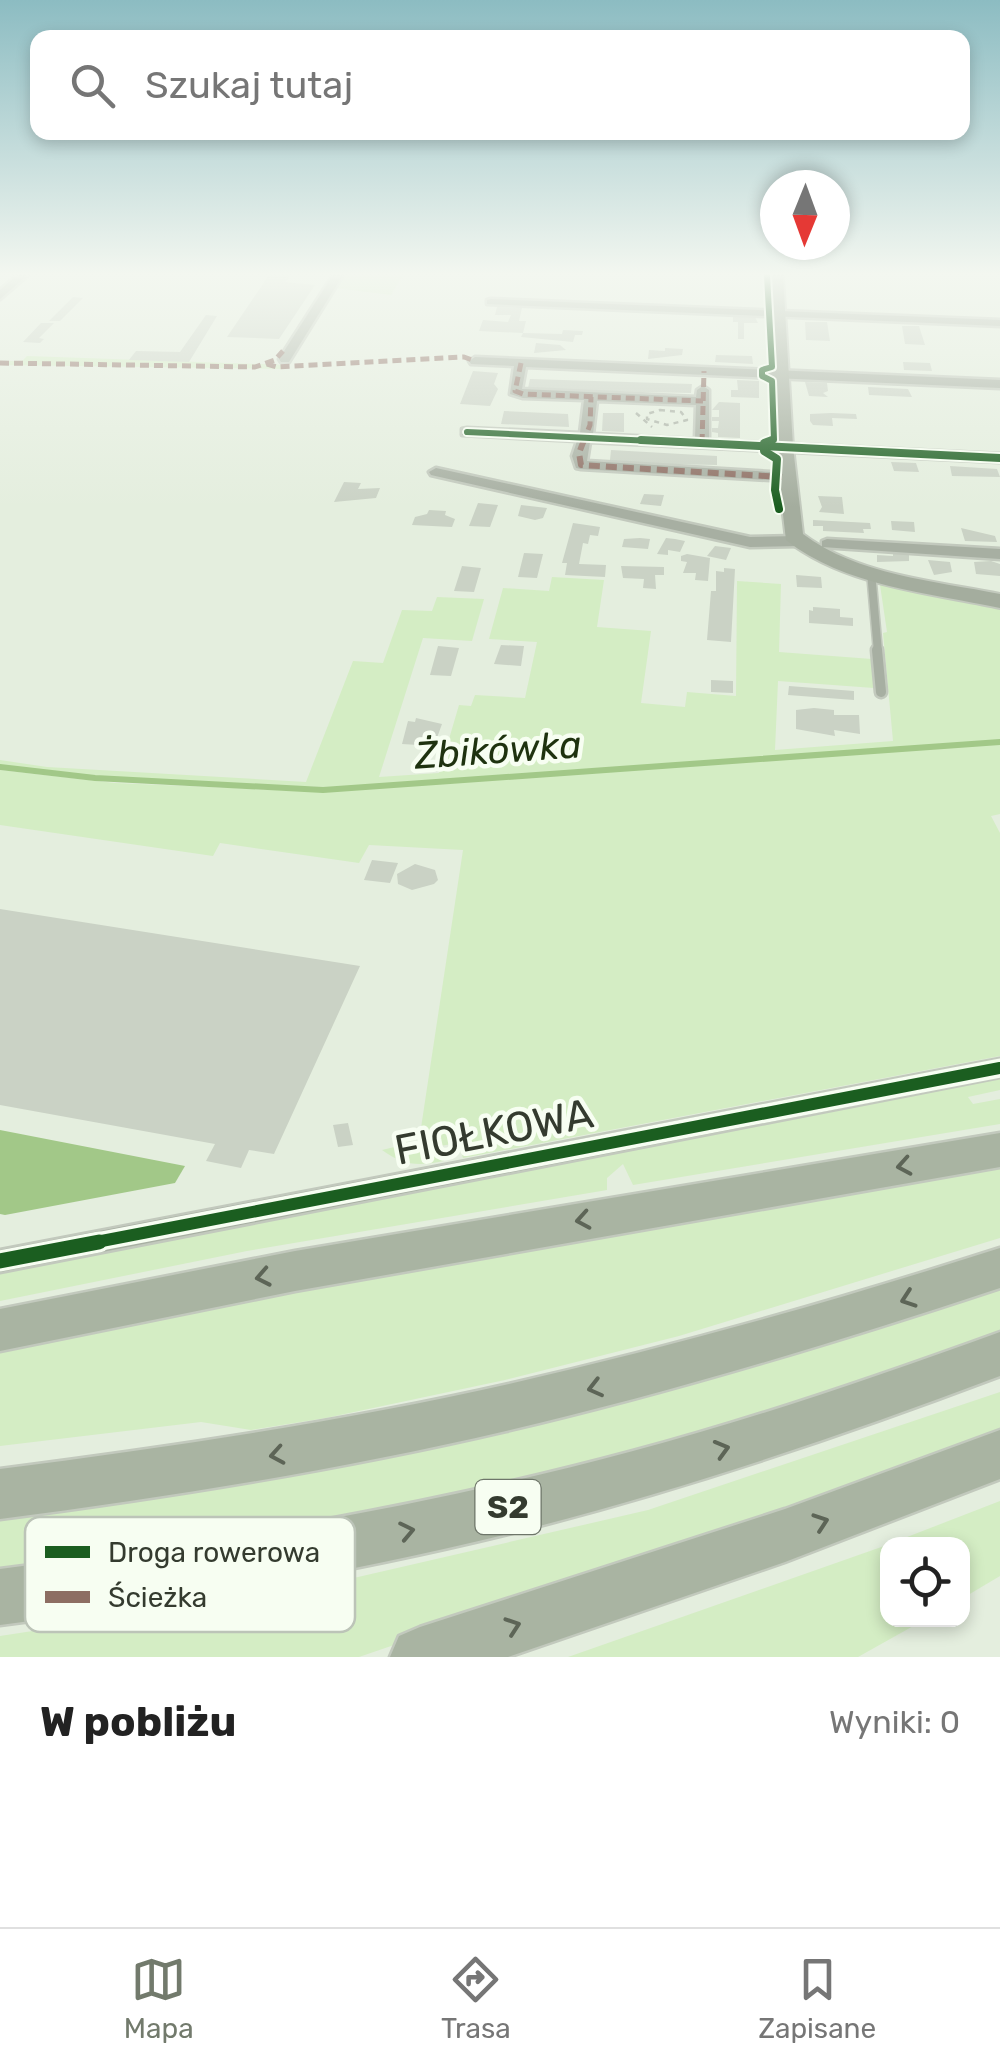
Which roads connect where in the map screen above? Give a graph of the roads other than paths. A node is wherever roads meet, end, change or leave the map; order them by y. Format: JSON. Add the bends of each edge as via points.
{"nodes":[{"id":1,"x":289,"y":352,"type":"edge"},
{"id":2,"x":781,"y":352,"type":"edge"},
{"id":3,"x":285,"y":359,"type":"dead end"},
{"id":4,"x":475,"y":361,"type":"dead end"},
{"id":5,"x":522,"y":363,"type":"junction"},
{"id":6,"x":704,"y":371,"type":"junction"},
{"id":7,"x":783,"y":375,"type":"junction"},
{"id":8,"x":1000,"y":384,"type":"edge"},
{"id":9,"x":591,"y":398,"type":"junction"},
{"id":10,"x":703,"y":400,"type":"junction"},
{"id":11,"x":468,"y":432,"type":"dead end"},
{"id":12,"x":584,"y":438,"type":"junction"},
{"id":13,"x":702,"y":443,"type":"junction"},
{"id":14,"x":784,"y":447,"type":"junction"},
{"id":15,"x":1000,"y":458,"type":"edge"},
{"id":16,"x":436,"y":472,"type":"dead end"},
{"id":17,"x":787,"y":478,"type":"junction"},
{"id":18,"x":798,"y":542,"type":"junction"},
{"id":19,"x":827,"y":544,"type":"dead end"},
{"id":20,"x":1000,"y":554,"type":"edge"},
{"id":21,"x":871,"y":571,"type":"junction"},
{"id":22,"x":1000,"y":600,"type":"edge"},
{"id":23,"x":881,"y":692,"type":"dead end"},
{"id":24,"x":1000,"y":1068,"type":"edge"},
{"id":25,"x":1000,"y":1150,"type":"edge"},
{"id":26,"x":0,"y":1261,"type":"edge"},
{"id":27,"x":1000,"y":1268,"type":"edge"},
{"id":28,"x":0,"y":1330,"type":"edge"},
{"id":29,"x":1000,"y":1354,"type":"edge"},
{"id":30,"x":1000,"y":1454,"type":"edge"},
{"id":31,"x":0,"y":1494,"type":"edge"},
{"id":32,"x":355,"y":1540,"type":"edge"},
{"id":33,"x":25,"y":1594,"type":"edge"},
{"id":34,"x":0,"y":1598,"type":"edge"},
{"id":35,"x":420,"y":1657,"type":"edge"}],
"edges":[{"from":1,"to":3,"type":"street"},
{"from":2,"to":7,"type":"street"},
{"from":4,"to":5,"type":"street"},
{"from":5,"to":6,"type":"street"},
{"from":5,"to":9,"type":"street","via":[[518,393]]},
{"from":6,"to":7,"type":"street"},
{"from":6,"to":10,"type":"street"},
{"from":7,"to":8,"type":"street"},
{"from":7,"to":14,"type":"street"},
{"from":9,"to":10,"type":"street"},
{"from":9,"to":12,"type":"street"},
{"from":10,"to":13,"type":"street"},
{"from":11,"to":12,"type":"street"},
{"from":12,"to":13,"type":"street"},
{"from":12,"to":17,"type":"street","via":[[581,465]]},
{"from":13,"to":14,"type":"street"},
{"from":14,"to":15,"type":"street"},
{"from":14,"to":17,"type":"street"},
{"from":16,"to":18,"type":"street","via":[[744,541]]},
{"from":17,"to":18,"type":"street","via":[[790,530]]},
{"from":18,"to":21,"type":"street"},
{"from":19,"to":20,"type":"street"},
{"from":21,"to":22,"type":"street"},
{"from":21,"to":23,"type":"lane"},
{"from":24,"to":26,"type":"street","name":"FIOŁKOWA"},
{"from":25,"to":28,"type":"highway","one_way":true,"via":[[295,1271]]},
{"from":27,"to":31,"type":"highway","one_way":true,"via":[[776,1339],[511,1410],[217,1466]]},
{"from":32,"to":29,"type":"highway","number":"S2","one_way":true,"via":[[788,1430]]},
{"from":35,"to":30,"type":"highway","one_way":true,"via":[[784,1535]]},
{"from":34,"to":33,"type":"highway","number":"S2","one_way":true}]}
